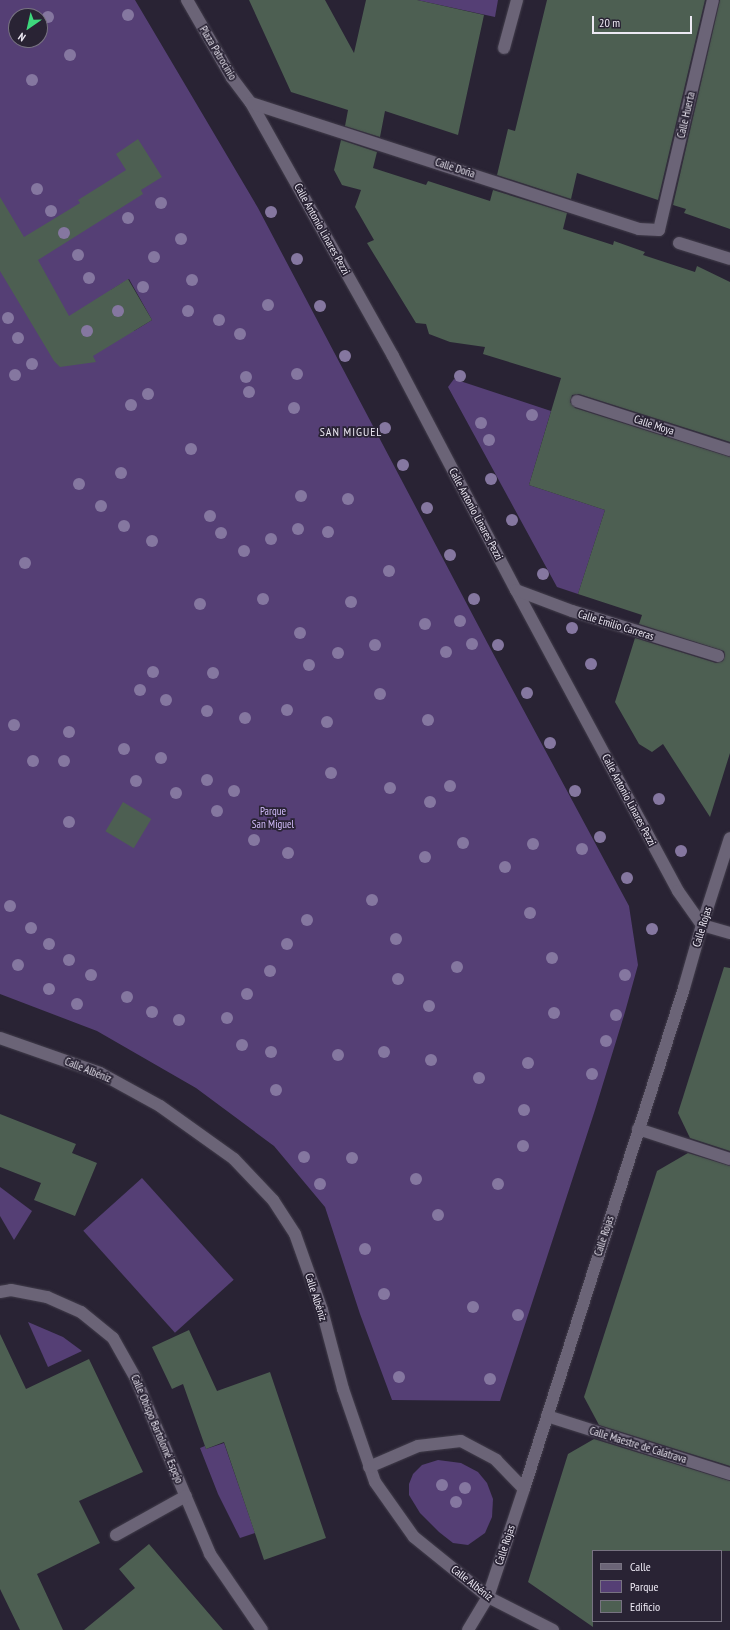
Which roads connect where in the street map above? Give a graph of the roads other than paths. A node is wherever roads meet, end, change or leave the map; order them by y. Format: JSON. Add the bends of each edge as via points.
{"nodes":[{"id":1,"x":187,"y":0,"type":"edge"},
{"id":2,"x":517,"y":0,"type":"edge"},
{"id":3,"x":713,"y":0,"type":"edge"},
{"id":4,"x":504,"y":48,"type":"dead end"},
{"id":5,"x":251,"y":103,"type":"junction"},
{"id":6,"x":659,"y":230,"type":"joint"},
{"id":7,"x":679,"y":243,"type":"dead end"},
{"id":8,"x":730,"y":259,"type":"edge"},
{"id":9,"x":577,"y":400,"type":"dead end"},
{"id":10,"x":730,"y":450,"type":"edge"},
{"id":11,"x":516,"y":590,"type":"junction"},
{"id":12,"x":718,"y":656,"type":"dead end"},
{"id":13,"x":730,"y":838,"type":"edge"},
{"id":14,"x":702,"y":925,"type":"junction"},
{"id":15,"x":730,"y":933,"type":"edge"},
{"id":16,"x":0,"y":1038,"type":"edge"},
{"id":17,"x":638,"y":1129,"type":"junction"},
{"id":18,"x":730,"y":1159,"type":"edge"},
{"id":19,"x":0,"y":1292,"type":"edge"},
{"id":20,"x":547,"y":1416,"type":"junction"},
{"id":21,"x":369,"y":1466,"type":"junction"},
{"id":22,"x":730,"y":1474,"type":"edge"},
{"id":23,"x":524,"y":1488,"type":"junction"},
{"id":24,"x":186,"y":1496,"type":"junction"},
{"id":25,"x":116,"y":1535,"type":"dead end"},
{"id":26,"x":488,"y":1597,"type":"junction"},
{"id":27,"x":262,"y":1630,"type":"edge"},
{"id":28,"x":468,"y":1630,"type":"edge"},
{"id":29,"x":552,"y":1630,"type":"edge"}],
"edges":[{"from":1,"to":5,"type":"street","name":"Plaza Patrocinio","via":[[232,78]]},
{"from":2,"to":4,"type":"street"},
{"from":3,"to":6,"type":"street","name":"Calle Huerta"},
{"from":5,"to":6,"type":"street","name":"Calle Doña","via":[[639,229]]},
{"from":5,"to":11,"type":"street","name":"Calle Antonio Linares Pezzi","via":[[393,356]]},
{"from":7,"to":8,"type":"street"},
{"from":9,"to":10,"type":"street","name":"Calle Moya"},
{"from":11,"to":12,"type":"street","name":"Calle Emilio Carreras","via":[[572,611]]},
{"from":11,"to":14,"type":"street","name":"Calle Antonio Linares Pezzi","via":[[678,891]]},
{"from":13,"to":14,"type":"street","name":"Calle Rojas"},
{"from":14,"to":15,"type":"street"},
{"from":14,"to":17,"type":"street","name":"Calle Rojas"},
{"from":16,"to":21,"type":"street","name":"Calle Albéniz","via":[[100,1073],[160,1106],[234,1159],[273,1200],[295,1234],[322,1310],[343,1389]]},
{"from":17,"to":18,"type":"street"},
{"from":17,"to":20,"type":"street","name":"Calle Rojas"},
{"from":19,"to":24,"type":"street","name":"Calle Obispo Bartolomé Espejo","via":[[11,1290],[47,1296],[81,1312],[113,1338],[135,1377]]},
{"from":20,"to":22,"type":"street","name":"Calle Maestre de Calatrava"},
{"from":20,"to":23,"type":"street","name":"Calle Rojas"},
{"from":21,"to":23,"type":"street","via":[[418,1446],[461,1441],[496,1460]]},
{"from":21,"to":26,"type":"street","name":"Calle Albéniz","via":[[375,1482],[414,1537]]},
{"from":23,"to":26,"type":"street","name":"Calle Rojas"},
{"from":24,"to":25,"type":"street"},
{"from":24,"to":27,"type":"street","name":"Calle Obispo Bartolomé Espejo","via":[[210,1554]]},
{"from":26,"to":28,"type":"street","name":"Calle Rojas"},
{"from":26,"to":29,"type":"street","name":"Calle Albéniz"}]}
